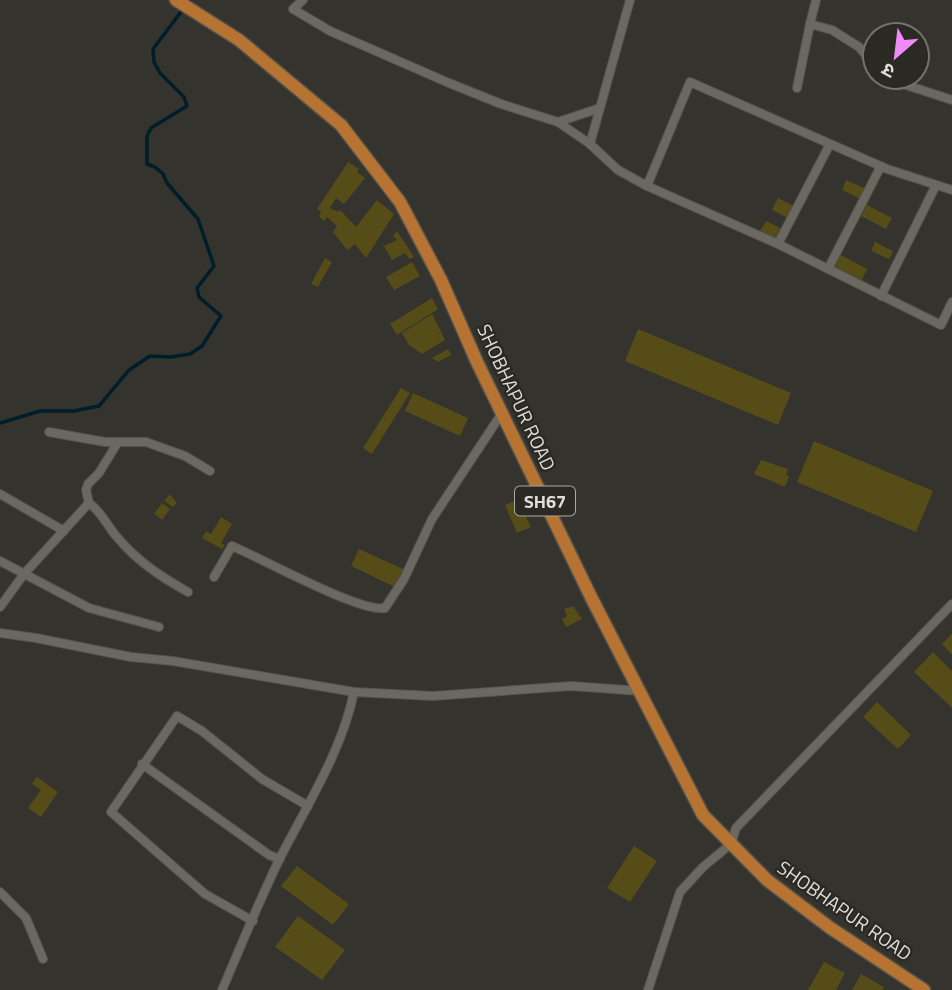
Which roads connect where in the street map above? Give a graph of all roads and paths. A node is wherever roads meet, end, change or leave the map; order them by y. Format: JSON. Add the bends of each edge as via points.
{"nodes":[{"id":1,"x":303,"y":0,"type":"edge"},
{"id":2,"x":630,"y":0,"type":"edge"},
{"id":3,"x":816,"y":0,"type":"edge"},
{"id":4,"x":182,"y":4,"type":"edge"},
{"id":5,"x":810,"y":24,"type":"junction"},
{"id":6,"x":861,"y":49,"type":"edge"},
{"id":7,"x":796,"y":89,"type":"dead end"},
{"id":8,"x":924,"y":91,"type":"edge"},
{"id":9,"x":952,"y":100,"type":"edge"},
{"id":10,"x":600,"y":108,"type":"junction"},
{"id":11,"x":558,"y":122,"type":"junction"},
{"id":12,"x":590,"y":144,"type":"junction"},
{"id":13,"x":830,"y":144,"type":"junction"},
{"id":14,"x":881,"y":166,"type":"junction"},
{"id":15,"x":936,"y":185,"type":"junction"},
{"id":16,"x":647,"y":186,"type":"junction"},
{"id":17,"x":952,"y":190,"type":"edge"},
{"id":18,"x":778,"y":244,"type":"junction"},
{"id":19,"x":828,"y":269,"type":"junction"},
{"id":20,"x":881,"y":296,"type":"junction"},
{"id":21,"x":952,"y":302,"type":"edge"},
{"id":22,"x":502,"y":413,"type":"junction"},
{"id":23,"x":49,"y":432,"type":"dead end"},
{"id":24,"x":118,"y":442,"type":"junction"},
{"id":25,"x":210,"y":471,"type":"dead end"},
{"id":26,"x":0,"y":494,"type":"edge"},
{"id":27,"x":89,"y":503,"type":"junction"},
{"id":28,"x":64,"y":531,"type":"junction"},
{"id":29,"x":0,"y":561,"type":"edge"},
{"id":30,"x":23,"y":574,"type":"junction"},
{"id":31,"x":214,"y":577,"type":"dead end"},
{"id":32,"x":188,"y":592,"type":"dead end"},
{"id":33,"x":952,"y":604,"type":"edge"},
{"id":34,"x":0,"y":607,"type":"edge"},
{"id":35,"x":159,"y":627,"type":"dead end"},
{"id":36,"x":0,"y":633,"type":"edge"},
{"id":37,"x":640,"y":691,"type":"junction"},
{"id":38,"x":354,"y":692,"type":"junction"},
{"id":39,"x":142,"y":764,"type":"junction"},
{"id":40,"x":308,"y":806,"type":"junction"},
{"id":41,"x":731,"y":844,"type":"junction"},
{"id":42,"x":280,"y":859,"type":"junction"},
{"id":43,"x":0,"y":892,"type":"edge"},
{"id":44,"x":253,"y":921,"type":"junction"},
{"id":45,"x":43,"y":959,"type":"dead end"},
{"id":46,"x":222,"y":990,"type":"edge"},
{"id":47,"x":648,"y":990,"type":"edge"},
{"id":48,"x":924,"y":990,"type":"edge"}],
"edges":[{"from":1,"to":11,"type":"street","via":[[293,9],[330,31],[501,104]]},
{"from":2,"to":10,"type":"street"},
{"from":3,"to":5,"type":"street"},
{"from":4,"to":22,"type":"main road","name":"SHOBHAPUR ROAD","number":"SH67","via":[[239,40],[341,125],[400,202]]},
{"from":5,"to":6,"type":"street","via":[[832,30]]},
{"from":5,"to":7,"type":"street"},
{"from":8,"to":9,"type":"street"},
{"from":10,"to":11,"type":"street"},
{"from":10,"to":12,"type":"street"},
{"from":11,"to":12,"type":"street"},
{"from":12,"to":16,"type":"street","via":[[618,170]]},
{"from":13,"to":14,"type":"street"},
{"from":13,"to":16,"type":"street","via":[[691,82]]},
{"from":13,"to":18,"type":"street"},
{"from":14,"to":15,"type":"street"},
{"from":14,"to":19,"type":"street"},
{"from":15,"to":17,"type":"street"},
{"from":15,"to":20,"type":"street"},
{"from":16,"to":18,"type":"street"},
{"from":18,"to":19,"type":"street"},
{"from":19,"to":20,"type":"street"},
{"from":20,"to":21,"type":"street","via":[[941,325]]},
{"from":22,"to":31,"type":"street","via":[[432,519],[385,608],[333,593],[232,546]]},
{"from":22,"to":37,"type":"main road","name":"SHOBHAPUR ROAD","number":"SH67"},
{"from":23,"to":24,"type":"street"},
{"from":24,"to":25,"type":"street","via":[[165,448]]},
{"from":24,"to":27,"type":"street","via":[[88,484]]},
{"from":26,"to":28,"type":"street"},
{"from":27,"to":28,"type":"street"},
{"from":27,"to":32,"type":"street","via":[[144,564]]},
{"from":28,"to":30,"type":"street"},
{"from":29,"to":30,"type":"street"},
{"from":30,"to":34,"type":"street"},
{"from":30,"to":35,"type":"street","via":[[89,608]]},
{"from":33,"to":41,"type":"street","via":[[736,828]]},
{"from":36,"to":38,"type":"street"},
{"from":37,"to":38,"type":"street","via":[[571,686],[433,696]]},
{"from":37,"to":41,"type":"main road","name":"SHOBHAPUR ROAD","number":"SH67","via":[[704,815]]},
{"from":38,"to":40,"type":"street"},
{"from":39,"to":40,"type":"street","via":[[177,716],[262,779]]},
{"from":39,"to":42,"type":"street"},
{"from":39,"to":44,"type":"street","via":[[111,812],[205,894]]},
{"from":40,"to":42,"type":"street"},
{"from":41,"to":47,"type":"street","via":[[680,892]]},
{"from":41,"to":48,"type":"main road","name":"SHOBHAPUR ROAD","number":"SH67","via":[[767,880],[829,928]]},
{"from":42,"to":44,"type":"street"},
{"from":43,"to":45,"type":"street","via":[[26,918]]},
{"from":44,"to":46,"type":"street"}]}
